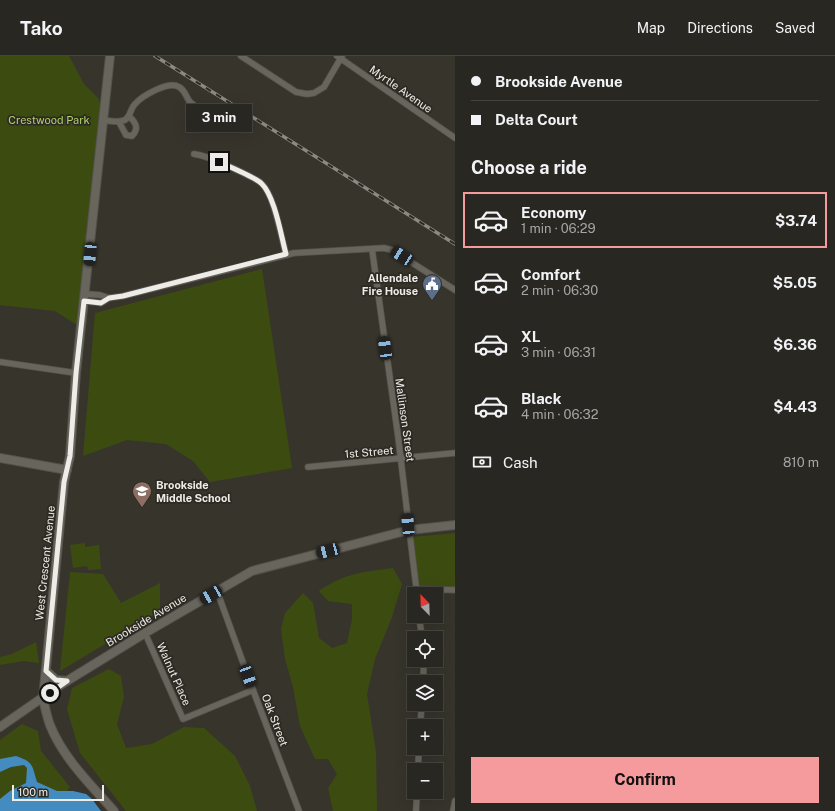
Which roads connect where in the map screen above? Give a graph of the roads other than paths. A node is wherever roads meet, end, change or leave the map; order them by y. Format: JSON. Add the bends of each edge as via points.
{"nodes":[{"id":1,"x":110,"y":56,"type":"edge"},
{"id":2,"x":242,"y":56,"type":"edge"},
{"id":3,"x":340,"y":57,"type":"edge"},
{"id":4,"x":200,"y":110,"type":"dead end"},
{"id":5,"x":129,"y":116,"type":"junction"},
{"id":6,"x":103,"y":120,"type":"junction"},
{"id":7,"x":119,"y":122,"type":"junction"},
{"id":8,"x":455,"y":138,"type":"edge"},
{"id":9,"x":194,"y":154,"type":"dead end"},
{"id":10,"x":372,"y":249,"type":"junction"},
{"id":11,"x":286,"y":254,"type":"junction"},
{"id":12,"x":455,"y":290,"type":"edge"},
{"id":13,"x":85,"y":298,"type":"junction"},
{"id":14,"x":0,"y":362,"type":"edge"},
{"id":15,"x":76,"y":373,"type":"junction"},
{"id":16,"x":455,"y":453,"type":"edge"},
{"id":17,"x":0,"y":458,"type":"edge"},
{"id":18,"x":400,"y":459,"type":"junction"},
{"id":19,"x":308,"y":467,"type":"dead end"},
{"id":20,"x":67,"y":470,"type":"junction"},
{"id":21,"x":455,"y":525,"type":"edge"},
{"id":22,"x":409,"y":530,"type":"junction"},
{"id":23,"x":415,"y":587,"type":"edge"},
{"id":24,"x":455,"y":590,"type":"edge"},
{"id":25,"x":217,"y":591,"type":"junction"},
{"id":26,"x":443,"y":591,"type":"edge"},
{"id":27,"x":145,"y":633,"type":"junction"},
{"id":28,"x":46,"y":671,"type":"junction"},
{"id":29,"x":67,"y":681,"type":"junction"},
{"id":30,"x":253,"y":690,"type":"junction"},
{"id":31,"x":43,"y":699,"type":"junction"},
{"id":32,"x":0,"y":728,"type":"edge"},
{"id":33,"x":417,"y":799,"type":"edge"},
{"id":34,"x":455,"y":801,"type":"edge"},
{"id":35,"x":114,"y":811,"type":"edge"},
{"id":36,"x":299,"y":811,"type":"edge"},
{"id":37,"x":416,"y":811,"type":"edge"},
{"id":38,"x":453,"y":811,"type":"edge"}],
"edges":[{"from":1,"to":6,"type":"main road","name":"West Crescent Avenue"},
{"from":2,"to":3,"type":"street","via":[[296,92],[307,94],[324,87]]},
{"from":3,"to":8,"type":"street","name":"Myrtle Avenue"},
{"from":4,"to":5,"type":"street","via":[[190,102],[180,87],[171,84],[136,103]]},
{"from":5,"to":7,"type":"street"},
{"from":5,"to":7,"type":"street","via":[[136,123],[132,136],[126,135]]},
{"from":6,"to":7,"type":"street"},
{"from":6,"to":13,"type":"main road","name":"West Crescent Avenue"},
{"from":9,"to":11,"type":"street","via":[[219,162],[263,185],[272,202]]},
{"from":10,"to":11,"type":"street"},
{"from":10,"to":12,"type":"street","via":[[392,250]]},
{"from":10,"to":18,"type":"street","name":"Mallinson Street"},
{"from":11,"to":13,"type":"street","via":[[109,298],[101,303]]},
{"from":13,"to":15,"type":"main road","name":"West Crescent Avenue"},
{"from":14,"to":15,"type":"street"},
{"from":15,"to":20,"type":"main road","name":"West Crescent Avenue"},
{"from":16,"to":18,"type":"street","name":"1st Street"},
{"from":17,"to":20,"type":"main road"},
{"from":18,"to":19,"type":"street","name":"1st Street"},
{"from":18,"to":22,"type":"street","name":"Mallinson Street"},
{"from":20,"to":28,"type":"main road","name":"West Crescent Avenue"},
{"from":21,"to":22,"type":"main road","name":"Brookside Avenue"},
{"from":22,"to":23,"type":"street","name":"Mallinson Street"},
{"from":22,"to":25,"type":"main road","name":"Brookside Avenue","via":[[257,569]]},
{"from":24,"to":26,"type":"street"},
{"from":25,"to":27,"type":"main road","name":"Brookside Avenue"},
{"from":25,"to":30,"type":"street","name":"Oak Street"},
{"from":27,"to":29,"type":"main road","name":"Brookside Avenue"},
{"from":27,"to":30,"type":"street","name":"Walnut Place","via":[[183,719]]},
{"from":28,"to":29,"type":"main road","via":[[56,680]]},
{"from":28,"to":31,"type":"main road","name":"West Crescent Avenue"},
{"from":29,"to":31,"type":"main road","name":"Brookside Avenue"},
{"from":30,"to":36,"type":"street","name":"Oak Street"},
{"from":31,"to":32,"type":"main road","name":"Brookside Avenue"},
{"from":31,"to":35,"type":"main road","name":"West Crescent Avenue","via":[[50,725],[70,760]]},
{"from":33,"to":37,"type":"street"},
{"from":34,"to":38,"type":"street"}]}
